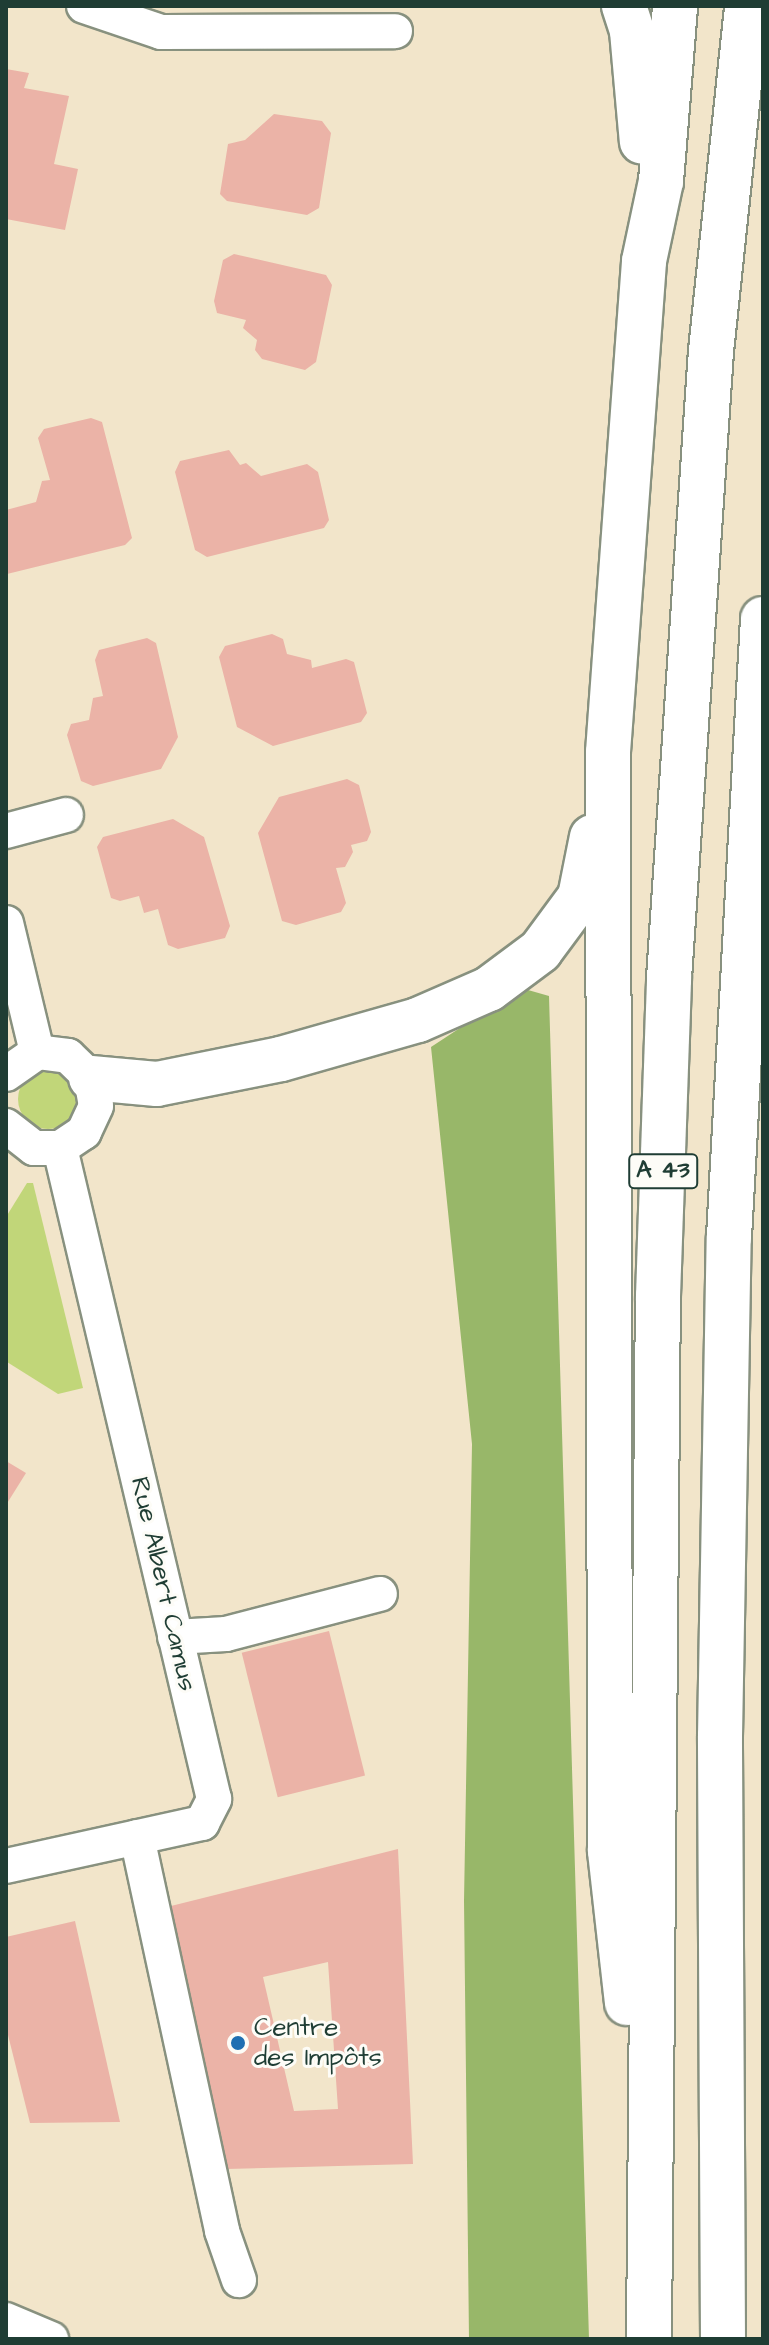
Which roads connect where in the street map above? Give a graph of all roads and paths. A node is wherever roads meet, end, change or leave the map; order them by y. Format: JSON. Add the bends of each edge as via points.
{"nodes":[{"id":1,"x":84,"y":6,"type":"edge"},
{"id":2,"x":624,"y":6,"type":"edge"},
{"id":3,"x":675,"y":6,"type":"edge"},
{"id":4,"x":747,"y":6,"type":"edge"},
{"id":5,"x":395,"y":31,"type":"dead end"},
{"id":6,"x":644,"y":261,"type":"junction"},
{"id":7,"x":763,"y":619,"type":"edge"},
{"id":8,"x":608,"y":752,"type":"junction"},
{"id":9,"x":66,"y":815,"type":"dead end"},
{"id":10,"x":6,"y":831,"type":"edge"},
{"id":11,"x":6,"y":923,"type":"edge"},
{"id":12,"x":763,"y":1025,"type":"edge"},
{"id":13,"x":37,"y":1052,"type":"junction"},
{"id":14,"x":6,"y":1074,"type":"edge"},
{"id":15,"x":91,"y":1078,"type":"junction"},
{"id":16,"x":6,"y":1126,"type":"edge"},
{"id":17,"x":60,"y":1148,"type":"junction"},
{"id":18,"x":729,"y":1237,"type":"junction"},
{"id":19,"x":380,"y":1594,"type":"dead end"},
{"id":20,"x":175,"y":1637,"type":"junction"},
{"id":21,"x":137,"y":1837,"type":"junction"},
{"id":22,"x":6,"y":1866,"type":"edge"},
{"id":23,"x":648,"y":2194,"type":"junction"},
{"id":24,"x":239,"y":2280,"type":"dead end"},
{"id":25,"x":6,"y":2320,"type":"edge"},
{"id":26,"x":51,"y":2339,"type":"edge"},
{"id":27,"x":649,"y":2339,"type":"edge"},
{"id":28,"x":723,"y":2339,"type":"edge"}],
"edges":[{"from":1,"to":5,"type":"street","via":[[161,32]]},
{"from":2,"to":6,"type":"highway","via":[[643,128]]},
{"from":3,"to":6,"type":"highway","via":[[661,181]]},
{"from":4,"to":23,"type":"highway","number":"A 43","via":[[711,351],[669,978],[658,1296]]},
{"from":6,"to":8,"type":"highway"},
{"from":7,"to":18,"type":"highway","number":"A 43"},
{"from":8,"to":15,"type":"highway","via":[[580,897],[540,951],[489,989],[418,1020],[281,1059],[157,1084]]},
{"from":8,"to":23,"type":"highway","via":[[610,1851]]},
{"from":9,"to":10,"type":"street"},
{"from":11,"to":13,"type":"street"},
{"from":12,"to":18,"type":"highway"},
{"from":13,"to":14,"type":"street"},
{"from":13,"to":15,"type":"street","via":[[68,1056]]},
{"from":15,"to":17,"type":"street","via":[[92,1120],[73,1142]]},
{"from":16,"to":17,"type":"street","via":[[34,1148]]},
{"from":17,"to":20,"type":"street","name":"Rue Albert Camus"},
{"from":18,"to":28,"type":"highway","number":"A 43","via":[[720,1736]]},
{"from":19,"to":20,"type":"street","via":[[226,1634]]},
{"from":20,"to":21,"type":"street","name":"Rue Albert Camus","via":[[214,1799],[202,1823]]},
{"from":21,"to":22,"type":"street","name":"Rue Albert Camus"},
{"from":21,"to":24,"type":"street","via":[[222,2231]]},
{"from":23,"to":27,"type":"highway","number":"A 43"},
{"from":25,"to":26,"type":"street"}]}
